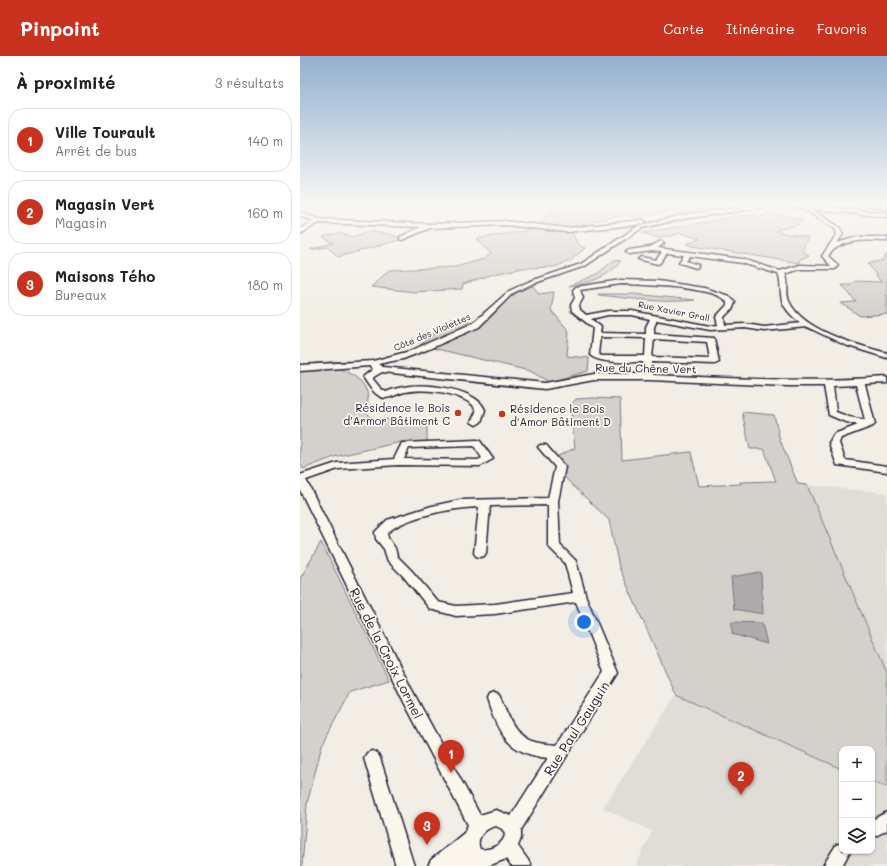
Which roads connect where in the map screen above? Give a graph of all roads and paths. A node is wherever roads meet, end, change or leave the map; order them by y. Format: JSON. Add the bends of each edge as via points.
{"nodes":[{"id":1,"x":617,"y":241,"type":"edge"},
{"id":2,"x":835,"y":241,"type":"edge"},
{"id":3,"x":848,"y":241,"type":"edge"},
{"id":4,"x":660,"y":242,"type":"dead end"},
{"id":5,"x":652,"y":248,"type":"junction"},
{"id":6,"x":830,"y":248,"type":"junction"},
{"id":7,"x":628,"y":252,"type":"dead end"},
{"id":8,"x":665,"y":252,"type":"junction"},
{"id":9,"x":688,"y":255,"type":"junction"},
{"id":10,"x":641,"y":258,"type":"dead end"},
{"id":11,"x":696,"y":266,"type":"dead end"},
{"id":12,"x":781,"y":273,"type":"junction"},
{"id":13,"x":654,"y":317,"type":"junction"},
{"id":14,"x":584,"y":318,"type":"junction"},
{"id":15,"x":808,"y":324,"type":"junction"},
{"id":16,"x":722,"y":327,"type":"junction"},
{"id":17,"x":596,"y":335,"type":"junction"},
{"id":18,"x":649,"y":336,"type":"junction"},
{"id":19,"x":887,"y":356,"type":"edge"},
{"id":20,"x":649,"y":358,"type":"junction"},
{"id":21,"x":388,"y":360,"type":"junction"},
{"id":22,"x":372,"y":363,"type":"junction"},
{"id":23,"x":300,"y":368,"type":"edge"},
{"id":24,"x":382,"y":369,"type":"junction"},
{"id":25,"x":650,"y":376,"type":"junction"},
{"id":26,"x":887,"y":380,"type":"edge"},
{"id":27,"x":860,"y":382,"type":"junction"},
{"id":28,"x":828,"y":383,"type":"junction"},
{"id":29,"x":476,"y":422,"type":"dead end"},
{"id":30,"x":870,"y":424,"type":"junction"},
{"id":31,"x":543,"y":447,"type":"dead end"},
{"id":32,"x":398,"y":462,"type":"junction"},
{"id":33,"x":887,"y":469,"type":"edge"},
{"id":34,"x":300,"y":478,"type":"edge"},
{"id":35,"x":553,"y":501,"type":"junction"},
{"id":36,"x":485,"y":503,"type":"junction"},
{"id":37,"x":480,"y":553,"type":"dead end"},
{"id":38,"x":580,"y":597,"type":"junction"},
{"id":39,"x":494,"y":699,"type":"dead end"},
{"id":40,"x":560,"y":752,"type":"junction"},
{"id":41,"x":372,"y":758,"type":"dead end"},
{"id":42,"x":887,"y":820,"type":"edge"},
{"id":43,"x":875,"y":828,"type":"edge"},
{"id":44,"x":512,"y":829,"type":"junction"},
{"id":45,"x":474,"y":832,"type":"junction"},
{"id":46,"x":510,"y":850,"type":"junction"},
{"id":47,"x":840,"y":854,"type":"edge"},
{"id":48,"x":483,"y":862,"type":"edge"},
{"id":49,"x":405,"y":866,"type":"edge"},
{"id":50,"x":438,"y":866,"type":"edge"},
{"id":51,"x":522,"y":866,"type":"edge"},
{"id":52,"x":832,"y":866,"type":"edge"}],
"edges":[{"from":1,"to":21,"type":"street","name":"Côte des Violettes","via":[[583,265],[511,292],[476,325],[404,356]]},
{"from":2,"to":6,"type":"street"},
{"from":3,"to":6,"type":"street"},
{"from":4,"to":5,"type":"street"},
{"from":5,"to":7,"type":"street"},
{"from":5,"to":8,"type":"street"},
{"from":6,"to":12,"type":"street","via":[[825,256],[835,265],[833,268],[802,267]]},
{"from":8,"to":9,"type":"street"},
{"from":8,"to":10,"type":"street","via":[[658,262]]},
{"from":9,"to":11,"type":"street","via":[[682,262]]},
{"from":9,"to":12,"type":"street","via":[[737,260]]},
{"from":12,"to":15,"type":"street","via":[[785,284],[785,300],[795,316]]},
{"from":13,"to":14,"type":"street","name":"Rue Xavier Grall","via":[[622,312]]},
{"from":13,"to":16,"type":"street","name":"Rue Xavier Grall","via":[[702,328]]},
{"from":13,"to":18,"type":"street"},
{"from":14,"to":16,"type":"street","via":[[576,311],[578,288],[630,282],[658,283],[702,289],[727,297],[731,302],[720,317]]},
{"from":14,"to":17,"type":"street","via":[[596,327]]},
{"from":15,"to":16,"type":"street","name":"Rue Xavier Grall","via":[[764,328]]},
{"from":15,"to":19,"type":"street","via":[[849,344]]},
{"from":17,"to":18,"type":"street"},
{"from":17,"to":20,"type":"street","via":[[594,355],[599,358]]},
{"from":18,"to":20,"type":"street"},
{"from":18,"to":20,"type":"street","via":[[711,340],[715,362]]},
{"from":20,"to":25,"type":"street","via":[[647,372]]},
{"from":21,"to":22,"type":"street","name":"Côte des Violettes"},
{"from":21,"to":24,"type":"street"},
{"from":22,"to":23,"type":"street","name":"Côte des Violettes"},
{"from":22,"to":24,"type":"street","name":"Rue du Chêne Vert"},
{"from":24,"to":25,"type":"street","name":"Rue du Chêne Vert","via":[[545,386],[594,377]]},
{"from":24,"to":29,"type":"street","via":[[367,377],[378,391],[386,395],[416,388],[435,389],[466,396],[481,408]]},
{"from":25,"to":28,"type":"street","name":"Rue du Chêne Vert"},
{"from":26,"to":27,"type":"street","name":"Rue du Chêne Vert"},
{"from":27,"to":28,"type":"street","name":"Rue du Chêne Vert"},
{"from":27,"to":30,"type":"street"},
{"from":28,"to":30,"type":"street","via":[[832,413]]},
{"from":30,"to":33,"type":"street","via":[[837,436],[834,444],[841,463]]},
{"from":31,"to":35,"type":"street","name":"Rue Paul Gauguin","via":[[560,468]]},
{"from":32,"to":32,"type":"street","via":[[480,464],[488,459],[477,443],[405,445]]},
{"from":32,"to":34,"type":"street","via":[[337,466]]},
{"from":34,"to":45,"type":"street","name":"Rue de la Croix Lormel"},
{"from":35,"to":36,"type":"street"},
{"from":35,"to":38,"type":"street","name":"Rue Paul Gauguin","via":[[554,546],[570,561]]},
{"from":36,"to":37,"type":"street"},
{"from":36,"to":38,"type":"street","via":[[460,504],[391,523],[382,532],[382,539],[389,548],[392,558],[434,606],[456,611],[499,609]]},
{"from":38,"to":40,"type":"street","name":"Rue Paul Gauguin","via":[[610,673]]},
{"from":39,"to":40,"type":"street","via":[[498,713],[512,734],[526,746]]},
{"from":40,"to":44,"type":"street","name":"Rue Paul Gauguin"},
{"from":41,"to":49,"type":"street"},
{"from":42,"to":43,"type":"street"},
{"from":44,"to":45,"type":"street","via":[[503,820],[496,818],[483,821]]},
{"from":44,"to":46,"type":"street","via":[[513,843]]},
{"from":45,"to":48,"type":"street","via":[[470,845]]},
{"from":45,"to":50,"type":"street"},
{"from":46,"to":48,"type":"street","via":[[500,860]]},
{"from":46,"to":51,"type":"street"},
{"from":47,"to":52,"type":"street"},
{"from":48,"to":50,"type":"street"}]}
